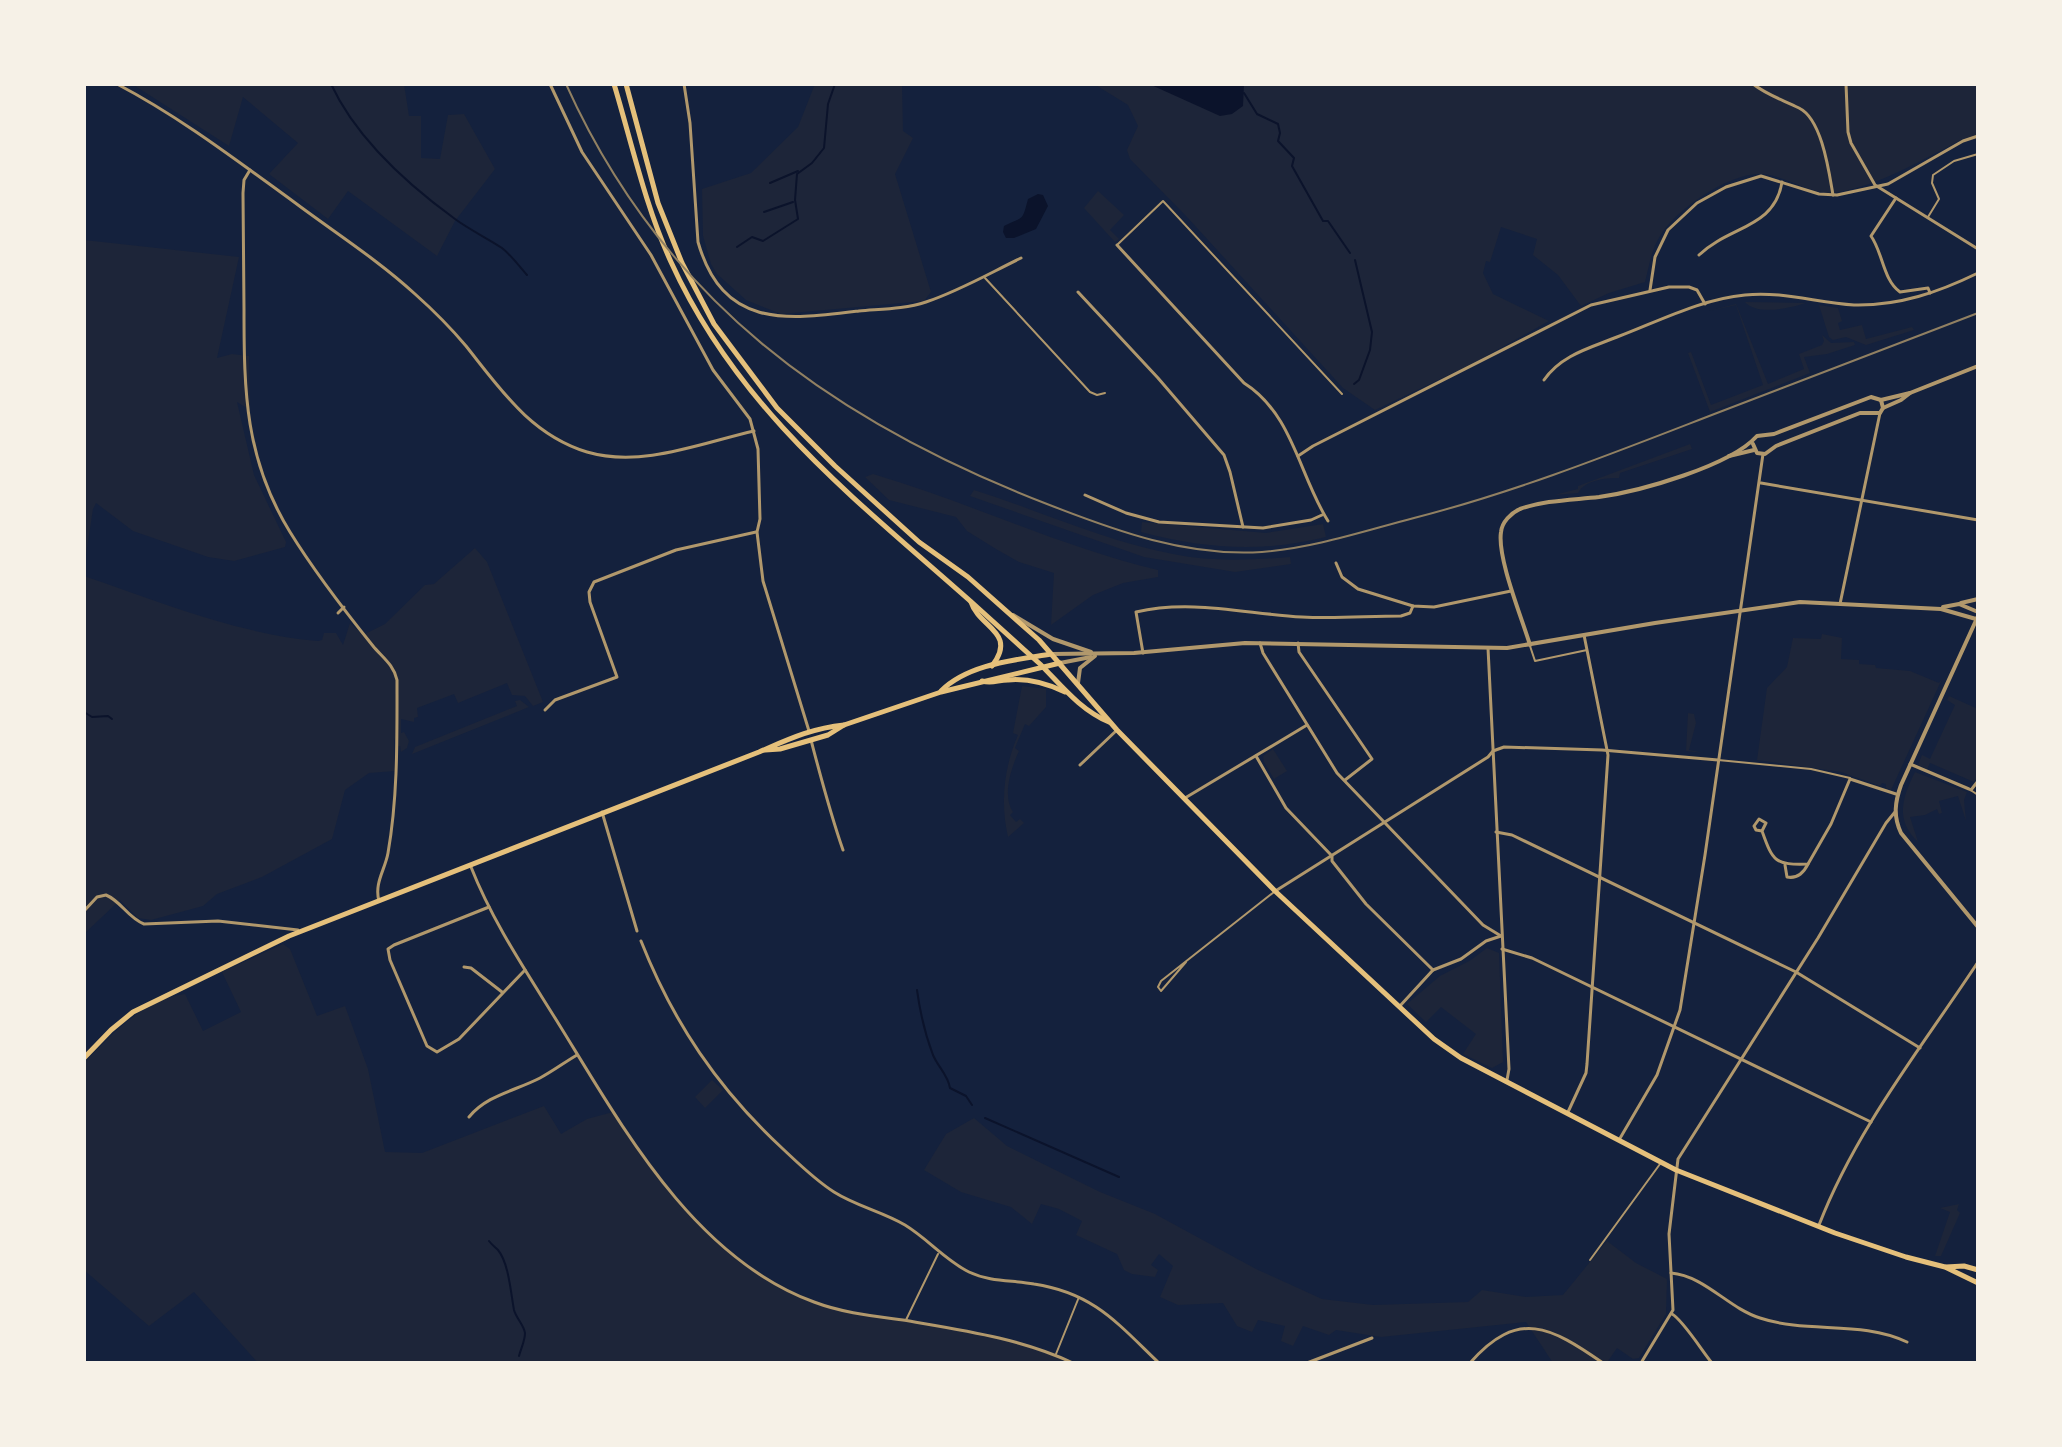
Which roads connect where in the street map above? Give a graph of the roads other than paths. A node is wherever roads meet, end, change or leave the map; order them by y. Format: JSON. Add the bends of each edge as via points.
{"nodes":[{"id":1,"x":117,"y":84,"type":"edge"},
{"id":2,"x":550,"y":84,"type":"edge"},
{"id":3,"x":614,"y":84,"type":"edge"},
{"id":4,"x":626,"y":84,"type":"edge"},
{"id":5,"x":684,"y":84,"type":"edge"},
{"id":6,"x":1753,"y":84,"type":"edge"},
{"id":7,"x":1846,"y":84,"type":"edge"},
{"id":8,"x":1978,"y":136,"type":"edge"},
{"id":9,"x":1978,"y":154,"type":"edge"},
{"id":10,"x":250,"y":170,"type":"junction"},
{"id":11,"x":1782,"y":182,"type":"junction"},
{"id":12,"x":1875,"y":185,"type":"junction"},
{"id":13,"x":1833,"y":195,"type":"junction"},
{"id":14,"x":1896,"y":198,"type":"junction"},
{"id":15,"x":1928,"y":217,"type":"junction"},
{"id":16,"x":1117,"y":245,"type":"joint"},
{"id":17,"x":1978,"y":249,"type":"edge"},
{"id":18,"x":1699,"y":255,"type":"dead end"},
{"id":19,"x":1021,"y":258,"type":"dead end"},
{"id":20,"x":1978,"y":273,"type":"edge"},
{"id":21,"x":984,"y":276,"type":"junction"},
{"id":22,"x":1650,"y":290,"type":"junction"},
{"id":23,"x":1078,"y":292,"type":"dead end"},
{"id":24,"x":1931,"y":294,"type":"junction"},
{"id":25,"x":1705,"y":304,"type":"junction"},
{"id":26,"x":1978,"y":366,"type":"edge"},
{"id":27,"x":1544,"y":380,"type":"dead end"},
{"id":28,"x":1105,"y":393,"type":"dead end"},
{"id":29,"x":1910,"y":393,"type":"junction"},
{"id":30,"x":1342,"y":394,"type":"dead end"},
{"id":31,"x":1881,"y":400,"type":"junction"},
{"id":32,"x":1883,"y":408,"type":"junction"},
{"id":33,"x":1880,"y":413,"type":"junction"},
{"id":34,"x":754,"y":431,"type":"junction"},
{"id":35,"x":1753,"y":444,"type":"junction"},
{"id":36,"x":1754,"y":450,"type":"junction"},
{"id":37,"x":1763,"y":454,"type":"junction"},
{"id":38,"x":1298,"y":456,"type":"junction"},
{"id":39,"x":1728,"y":457,"type":"junction"},
{"id":40,"x":1760,"y":483,"type":"junction"},
{"id":41,"x":1085,"y":495,"type":"dead end"},
{"id":42,"x":1861,"y":500,"type":"junction"},
{"id":43,"x":1323,"y":514,"type":"junction"},
{"id":44,"x":1978,"y":520,"type":"edge"},
{"id":45,"x":1328,"y":521,"type":"dead end"},
{"id":46,"x":1243,"y":527,"type":"junction"},
{"id":47,"x":757,"y":532,"type":"junction"},
{"id":48,"x":1336,"y":563,"type":"dead end"},
{"id":49,"x":1513,"y":591,"type":"junction"},
{"id":50,"x":1978,"y":599,"type":"edge"},
{"id":51,"x":970,"y":601,"type":"junction"},
{"id":52,"x":1840,"y":604,"type":"junction"},
{"id":53,"x":1959,"y":604,"type":"junction"},
{"id":54,"x":1413,"y":606,"type":"junction"},
{"id":55,"x":344,"y":607,"type":"junction"},
{"id":56,"x":1741,"y":609,"type":"junction"},
{"id":57,"x":1941,"y":609,"type":"junction"},
{"id":58,"x":1008,"y":612,"type":"junction"},
{"id":59,"x":338,"y":613,"type":"dead end"},
{"id":60,"x":1977,"y":620,"type":"edge"},
{"id":61,"x":1584,"y":635,"type":"junction"},
{"id":62,"x":1260,"y":643,"type":"junction"},
{"id":63,"x":1298,"y":643,"type":"junction"},
{"id":64,"x":1530,"y":645,"type":"junction"},
{"id":65,"x":1488,"y":648,"type":"junction"},
{"id":66,"x":1588,"y":650,"type":"junction"},
{"id":67,"x":1143,"y":653,"type":"junction"},
{"id":68,"x":1052,"y":654,"type":"junction"},
{"id":69,"x":1097,"y":655,"type":"junction"},
{"id":70,"x":1032,"y":657,"type":"junction"},
{"id":71,"x":1060,"y":663,"type":"junction"},
{"id":72,"x":992,"y":666,"type":"junction"},
{"id":73,"x":1041,"y":666,"type":"junction"},
{"id":74,"x":981,"y":680,"type":"junction"},
{"id":75,"x":1080,"y":688,"type":"junction"},
{"id":76,"x":941,"y":692,"type":"junction"},
{"id":77,"x":1069,"y":694,"type":"junction"},
{"id":78,"x":545,"y":710,"type":"dead end"},
{"id":79,"x":1110,"y":722,"type":"junction"},
{"id":80,"x":844,"y":725,"type":"junction"},
{"id":81,"x":1307,"y":725,"type":"junction"},
{"id":82,"x":1117,"y":730,"type":"junction"},
{"id":83,"x":809,"y":731,"type":"junction"},
{"id":84,"x":811,"y":740,"type":"junction"},
{"id":85,"x":764,"y":750,"type":"junction"},
{"id":86,"x":1493,"y":751,"type":"junction"},
{"id":87,"x":1607,"y":751,"type":"junction"},
{"id":88,"x":1256,"y":756,"type":"junction"},
{"id":89,"x":1718,"y":760,"type":"junction"},
{"id":90,"x":1910,"y":764,"type":"junction"},
{"id":91,"x":1080,"y":765,"type":"dead end"},
{"id":92,"x":1850,"y":779,"type":"junction"},
{"id":93,"x":1344,"y":781,"type":"junction"},
{"id":94,"x":1978,"y":781,"type":"edge"},
{"id":95,"x":1971,"y":790,"type":"junction"},
{"id":96,"x":1897,"y":795,"type":"junction"},
{"id":97,"x":1978,"y":795,"type":"edge"},
{"id":98,"x":1185,"y":798,"type":"junction"},
{"id":99,"x":602,"y":812,"type":"junction"},
{"id":100,"x":1895,"y":812,"type":"junction"},
{"id":101,"x":1384,"y":822,"type":"junction"},
{"id":102,"x":1762,"y":831,"type":"dead end"},
{"id":103,"x":1496,"y":832,"type":"junction"},
{"id":104,"x":843,"y":850,"type":"dead end"},
{"id":105,"x":1332,"y":856,"type":"junction"},
{"id":106,"x":1808,"y":864,"type":"junction"},
{"id":107,"x":470,"y":865,"type":"junction"},
{"id":108,"x":1785,"y":865,"type":"junction"},
{"id":109,"x":1599,"y":878,"type":"junction"},
{"id":110,"x":1275,"y":891,"type":"junction"},
{"id":111,"x":379,"y":901,"type":"junction"},
{"id":112,"x":489,"y":907,"type":"junction"},
{"id":113,"x":84,"y":911,"type":"edge"},
{"id":114,"x":1695,"y":923,"type":"junction"},
{"id":115,"x":1978,"y":927,"type":"edge"},
{"id":116,"x":302,"y":931,"type":"junction"},
{"id":117,"x":637,"y":931,"type":"dead end"},
{"id":118,"x":1501,"y":936,"type":"junction"},
{"id":119,"x":641,"y":941,"type":"dead end"},
{"id":120,"x":1502,"y":949,"type":"junction"},
{"id":121,"x":1186,"y":962,"type":"junction"},
{"id":122,"x":1978,"y":962,"type":"edge"},
{"id":123,"x":464,"y":967,"type":"dead end"},
{"id":124,"x":525,"y":970,"type":"junction"},
{"id":125,"x":1433,"y":970,"type":"junction"},
{"id":126,"x":1796,"y":972,"type":"junction"},
{"id":127,"x":1593,"y":987,"type":"junction"},
{"id":128,"x":502,"y":992,"type":"junction"},
{"id":129,"x":1399,"y":1007,"type":"junction"},
{"id":130,"x":1675,"y":1027,"type":"junction"},
{"id":131,"x":1920,"y":1048,"type":"junction"},
{"id":132,"x":577,"y":1055,"type":"junction"},
{"id":133,"x":84,"y":1058,"type":"edge"},
{"id":134,"x":1740,"y":1059,"type":"junction"},
{"id":135,"x":1507,"y":1081,"type":"junction"},
{"id":136,"x":1568,"y":1112,"type":"junction"},
{"id":137,"x":469,"y":1117,"type":"dead end"},
{"id":138,"x":1871,"y":1122,"type":"junction"},
{"id":139,"x":1619,"y":1140,"type":"junction"},
{"id":140,"x":1661,"y":1163,"type":"junction"},
{"id":141,"x":1676,"y":1170,"type":"junction"},
{"id":142,"x":1819,"y":1226,"type":"junction"},
{"id":143,"x":939,"y":1252,"type":"junction"},
{"id":144,"x":1590,"y":1260,"type":"dead end"},
{"id":145,"x":1945,"y":1267,"type":"junction"},
{"id":146,"x":1978,"y":1270,"type":"edge"},
{"id":147,"x":1671,"y":1273,"type":"junction"},
{"id":148,"x":1978,"y":1283,"type":"edge"},
{"id":149,"x":1079,"y":1297,"type":"junction"},
{"id":150,"x":1672,"y":1314,"type":"junction"},
{"id":151,"x":906,"y":1321,"type":"junction"},
{"id":152,"x":1372,"y":1338,"type":"dead end"},
{"id":153,"x":1907,"y":1342,"type":"dead end"},
{"id":154,"x":1056,"y":1355,"type":"junction"},
{"id":155,"x":1073,"y":1363,"type":"edge"},
{"id":156,"x":1159,"y":1363,"type":"edge"},
{"id":157,"x":1307,"y":1363,"type":"edge"},
{"id":158,"x":1470,"y":1363,"type":"edge"},
{"id":159,"x":1603,"y":1363,"type":"edge"},
{"id":160,"x":1641,"y":1363,"type":"edge"},
{"id":161,"x":1712,"y":1363,"type":"edge"}],
"edges":[{"from":1,"to":10,"type":"street"},
{"from":2,"to":34,"type":"street","via":[[582,152]]},
{"from":3,"to":51,"type":"main road","via":[[649,206],[674,269],[753,397],[804,452]]},
{"from":4,"to":58,"type":"main road","via":[[658,203],[714,324],[777,408],[822,454],[919,542]]},
{"from":5,"to":21,"type":"street","via":[[702,257],[737,302],[760,313],[791,318],[909,306]]},
{"from":6,"to":13,"type":"street","via":[[1802,109],[1820,140]]},
{"from":7,"to":12,"type":"street","via":[[1851,143]]},
{"from":8,"to":12,"type":"street","via":[[1888,184]]},
{"from":9,"to":15,"type":"lane","via":[[1933,175],[1939,199]]},
{"from":10,"to":34,"type":"street","via":[[414,292],[518,410],[548,435],[585,451],[629,457]]},
{"from":10,"to":55,"type":"street","via":[[243,193],[248,422],[274,503]]},
{"from":11,"to":13,"type":"street"},
{"from":11,"to":18,"type":"street","via":[[1769,213]]},
{"from":11,"to":22,"type":"street","via":[[1753,177],[1690,208],[1661,243]]},
{"from":12,"to":13,"type":"street"},
{"from":12,"to":14,"type":"street"},
{"from":14,"to":15,"type":"street"},
{"from":14,"to":24,"type":"street","via":[[1871,236],[1893,287],[1900,292],[1928,288]]},
{"from":15,"to":17,"type":"street"},
{"from":16,"to":30,"type":"lane","via":[[1163,201]]},
{"from":16,"to":38,"type":"street","via":[[1244,383],[1263,396]]},
{"from":19,"to":21,"type":"street"},
{"from":20,"to":24,"type":"street"},
{"from":21,"to":28,"type":"lane","via":[[1090,392]]},
{"from":22,"to":25,"type":"street","via":[[1693,288]]},
{"from":22,"to":38,"type":"street","via":[[1581,310]]},
{"from":23,"to":46,"type":"street","via":[[1224,455]]},
{"from":24,"to":25,"type":"street","via":[[1854,305],[1756,294]]},
{"from":25,"to":27,"type":"street","via":[[1582,350],[1554,367]]},
{"from":26,"to":29,"type":"street"},
{"from":29,"to":31,"type":"street"},
{"from":29,"to":32,"type":"street"},
{"from":31,"to":32,"type":"street"},
{"from":31,"to":35,"type":"street","via":[[1871,397],[1757,436]]},
{"from":32,"to":33,"type":"street"},
{"from":33,"to":37,"type":"street","via":[[1860,413]]},
{"from":33,"to":42,"type":"street"},
{"from":34,"to":47,"type":"street"},
{"from":35,"to":36,"type":"street"},
{"from":35,"to":39,"type":"street"},
{"from":36,"to":37,"type":"street"},
{"from":36,"to":39,"type":"street"},
{"from":37,"to":40,"type":"street"},
{"from":38,"to":43,"type":"street"},
{"from":39,"to":49,"type":"street","via":[[1644,488],[1520,509],[1506,521],[1501,538]]},
{"from":40,"to":42,"type":"street"},
{"from":40,"to":56,"type":"street"},
{"from":41,"to":46,"type":"street","via":[[1150,520]]},
{"from":42,"to":44,"type":"street"},
{"from":42,"to":52,"type":"street"},
{"from":43,"to":45,"type":"street"},
{"from":43,"to":46,"type":"street","via":[[1275,527]]},
{"from":47,"to":78,"type":"street","via":[[680,548],[594,582],[590,602],[617,677],[555,700]]},
{"from":47,"to":83,"type":"street","via":[[763,581]]},
{"from":48,"to":54,"type":"street","via":[[1342,577],[1358,589]]},
{"from":49,"to":54,"type":"street","via":[[1434,607]]},
{"from":49,"to":64,"type":"street"},
{"from":50,"to":53,"type":"street"},
{"from":51,"to":70,"type":"main road"},
{"from":51,"to":72,"type":"main road","via":[[1000,639],[1000,654]]},
{"from":52,"to":56,"type":"street","via":[[1800,602]]},
{"from":52,"to":57,"type":"street"},
{"from":53,"to":57,"type":"street"},
{"from":53,"to":60,"type":"street"},
{"from":54,"to":67,"type":"street","via":[[1401,616],[1305,617],[1191,605],[1155,608],[1136,612]]},
{"from":55,"to":59,"type":"street"},
{"from":55,"to":111,"type":"street","via":[[397,680],[397,771],[388,852],[377,885]]},
{"from":56,"to":61,"type":"street"},
{"from":56,"to":89,"type":"street"},
{"from":57,"to":60,"type":"street"},
{"from":58,"to":68,"type":"main road"},
{"from":58,"to":69,"type":"street","via":[[1053,639]]},
{"from":60,"to":90,"type":"street"},
{"from":61,"to":64,"type":"street"},
{"from":61,"to":66,"type":"street"},
{"from":62,"to":63,"type":"street"},
{"from":62,"to":67,"type":"street"},
{"from":62,"to":81,"type":"street"},
{"from":63,"to":65,"type":"street"},
{"from":63,"to":93,"type":"street","via":[[1372,759]]},
{"from":64,"to":65,"type":"street"},
{"from":64,"to":66,"type":"lane","via":[[1535,661]]},
{"from":65,"to":86,"type":"street"},
{"from":66,"to":87,"type":"street"},
{"from":67,"to":69,"type":"street"},
{"from":68,"to":69,"type":"street"},
{"from":68,"to":70,"type":"main road"},
{"from":68,"to":71,"type":"main road"},
{"from":69,"to":71,"type":"street"},
{"from":69,"to":75,"type":"street","via":[[1080,668]]},
{"from":70,"to":72,"type":"main road"},
{"from":70,"to":73,"type":"main road"},
{"from":71,"to":73,"type":"main road"},
{"from":71,"to":75,"type":"main road"},
{"from":72,"to":76,"type":"main road","via":[[951,682]]},
{"from":73,"to":74,"type":"main road"},
{"from":73,"to":77,"type":"main road"},
{"from":74,"to":76,"type":"main road"},
{"from":74,"to":77,"type":"main road","via":[[1033,681]]},
{"from":75,"to":79,"type":"main road"},
{"from":76,"to":80,"type":"main road"},
{"from":77,"to":79,"type":"main road"},
{"from":79,"to":82,"type":"main road"},
{"from":80,"to":83,"type":"main road"},
{"from":80,"to":84,"type":"main road"},
{"from":81,"to":88,"type":"street"},
{"from":81,"to":93,"type":"street"},
{"from":82,"to":91,"type":"street"},
{"from":82,"to":98,"type":"main road"},
{"from":83,"to":84,"type":"main road"},
{"from":83,"to":85,"type":"main road"},
{"from":84,"to":85,"type":"main road"},
{"from":84,"to":104,"type":"street"},
{"from":85,"to":99,"type":"main road"},
{"from":86,"to":87,"type":"street"},
{"from":86,"to":101,"type":"street"},
{"from":86,"to":103,"type":"street"},
{"from":87,"to":89,"type":"street"},
{"from":87,"to":109,"type":"street"},
{"from":88,"to":98,"type":"street"},
{"from":88,"to":105,"type":"street","via":[[1286,808]]},
{"from":89,"to":92,"type":"lane","via":[[1811,769]]},
{"from":89,"to":114,"type":"street"},
{"from":90,"to":95,"type":"street"},
{"from":90,"to":96,"type":"street"},
{"from":92,"to":96,"type":"street"},
{"from":92,"to":106,"type":"street"},
{"from":93,"to":101,"type":"street"},
{"from":94,"to":95,"type":"street"},
{"from":95,"to":97,"type":"lane"},
{"from":96,"to":100,"type":"street"},
{"from":98,"to":110,"type":"main road"},
{"from":99,"to":107,"type":"main road"},
{"from":99,"to":117,"type":"street"},
{"from":100,"to":115,"type":"street","via":[[1901,833],[1917,856]]},
{"from":100,"to":126,"type":"street"},
{"from":101,"to":105,"type":"street"},
{"from":101,"to":118,"type":"street","via":[[1483,925]]},
{"from":102,"to":108,"type":"street","via":[[1771,855]]},
{"from":103,"to":109,"type":"street"},
{"from":103,"to":118,"type":"street"},
{"from":105,"to":110,"type":"street"},
{"from":105,"to":125,"type":"street","via":[[1353,890]]},
{"from":106,"to":108,"type":"street"},
{"from":106,"to":108,"type":"street","via":[[1792,878]]},
{"from":107,"to":111,"type":"main road"},
{"from":107,"to":112,"type":"street"},
{"from":109,"to":114,"type":"street"},
{"from":109,"to":127,"type":"street"},
{"from":110,"to":121,"type":"lane"},
{"from":110,"to":129,"type":"main road"},
{"from":111,"to":116,"type":"main road"},
{"from":112,"to":124,"type":"street"},
{"from":112,"to":128,"type":"street","via":[[394,945],[388,954],[434,1052],[459,1039]]},
{"from":113,"to":116,"type":"street","via":[[100,895],[109,895],[144,924],[218,921]]},
{"from":114,"to":126,"type":"street"},
{"from":114,"to":130,"type":"street"},
{"from":116,"to":133,"type":"main road","via":[[141,1008]]},
{"from":118,"to":120,"type":"street"},
{"from":118,"to":125,"type":"street"},
{"from":119,"to":143,"type":"street","via":[[668,1004],[695,1049],[751,1118],[834,1192],[905,1225]]},
{"from":120,"to":127,"type":"street"},
{"from":120,"to":135,"type":"street"},
{"from":121,"to":121,"type":"lane","via":[[1161,981],[1161,991]]},
{"from":122,"to":131,"type":"street"},
{"from":123,"to":128,"type":"street"},
{"from":124,"to":128,"type":"street"},
{"from":124,"to":132,"type":"street"},
{"from":125,"to":129,"type":"street"},
{"from":126,"to":131,"type":"street"},
{"from":126,"to":134,"type":"street"},
{"from":127,"to":130,"type":"street"},
{"from":127,"to":136,"type":"street","via":[[1586,1073]]},
{"from":129,"to":135,"type":"main road","via":[[1447,1049]]},
{"from":130,"to":134,"type":"street"},
{"from":130,"to":139,"type":"street","via":[[1652,1086]]},
{"from":131,"to":138,"type":"street"},
{"from":132,"to":137,"type":"street","via":[[539,1079],[490,1099]]},
{"from":132,"to":151,"type":"street","via":[[669,1190],[734,1253],[815,1302]]},
{"from":134,"to":138,"type":"street"},
{"from":134,"to":141,"type":"street"},
{"from":135,"to":136,"type":"main road"},
{"from":136,"to":139,"type":"main road"},
{"from":138,"to":142,"type":"street"},
{"from":139,"to":140,"type":"main road"},
{"from":140,"to":141,"type":"main road"},
{"from":140,"to":144,"type":"lane"},
{"from":141,"to":142,"type":"main road"},
{"from":141,"to":147,"type":"street"},
{"from":142,"to":145,"type":"main road"},
{"from":143,"to":149,"type":"street","via":[[982,1277]]},
{"from":143,"to":151,"type":"lane"},
{"from":145,"to":146,"type":"main road"},
{"from":145,"to":148,"type":"main road"},
{"from":147,"to":150,"type":"street"},
{"from":147,"to":153,"type":"street","via":[[1696,1280],[1761,1319],[1879,1331]]},
{"from":149,"to":154,"type":"lane"},
{"from":149,"to":156,"type":"street","via":[[1106,1312]]},
{"from":150,"to":160,"type":"street"},
{"from":150,"to":161,"type":"street"},
{"from":151,"to":154,"type":"street","via":[[995,1337]]},
{"from":152,"to":157,"type":"street"},
{"from":154,"to":155,"type":"street"},
{"from":158,"to":159,"type":"street","via":[[1501,1336],[1527,1327],[1554,1332]]}]}
